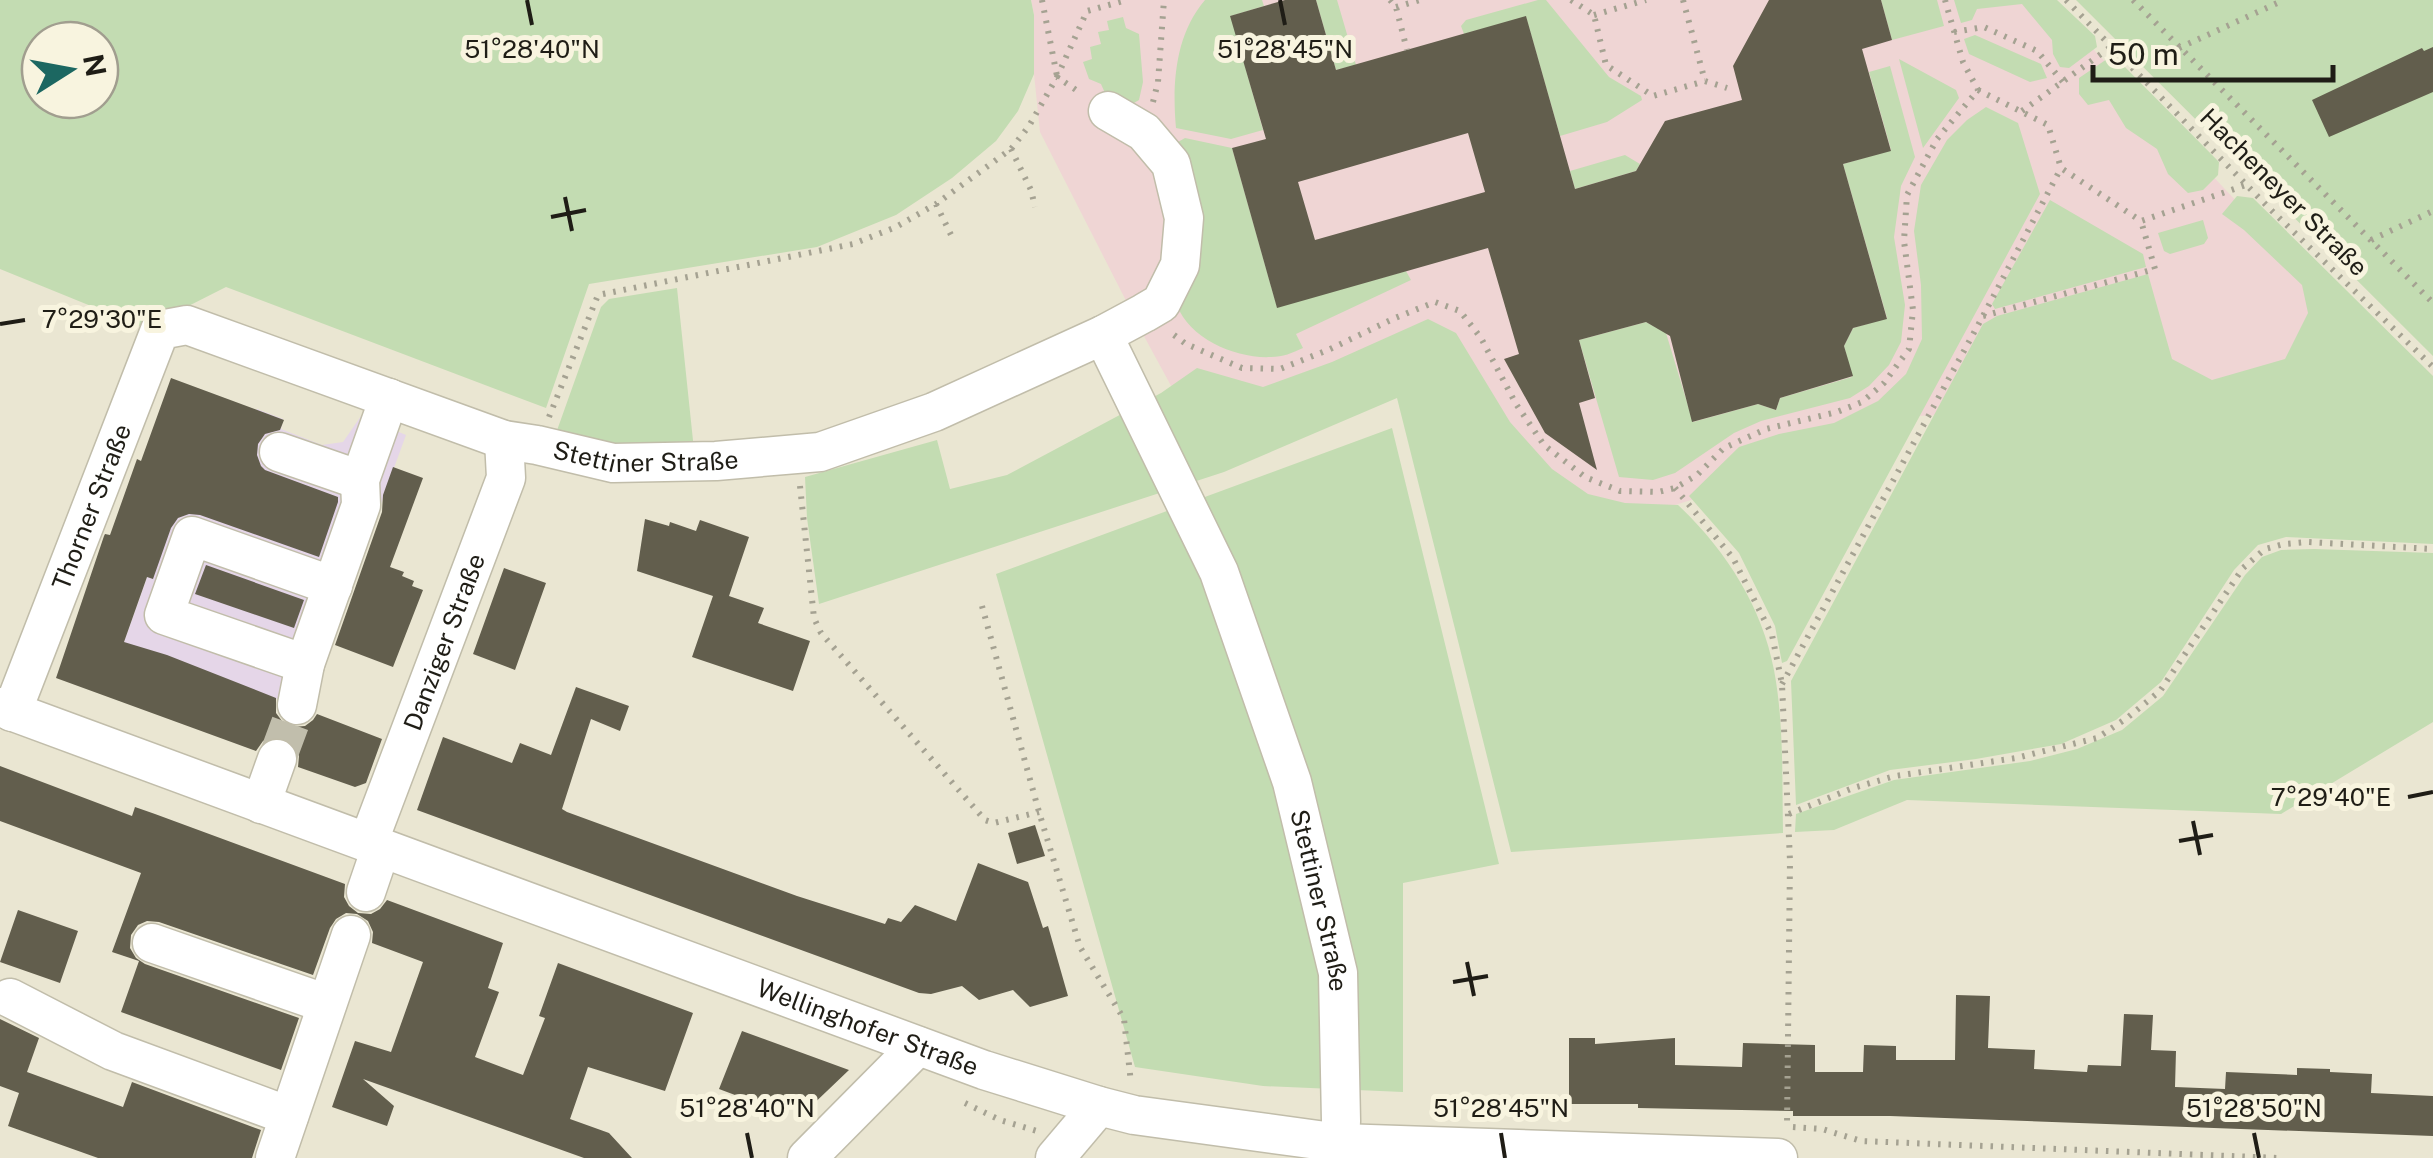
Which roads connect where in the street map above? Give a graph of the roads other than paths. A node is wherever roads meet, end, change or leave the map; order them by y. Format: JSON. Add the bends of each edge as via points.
{"nodes":[{"id":1,"x":1108,"y":111,"type":"road end"},
{"id":2,"x":187,"y":325,"type":"joint"},
{"id":3,"x":1103,"y":335,"type":"junction"},
{"id":4,"x":389,"y":398,"type":"junction"},
{"id":5,"x":521,"y":442,"type":"junction"},
{"id":6,"x":279,"y":452,"type":"dead end"},
{"id":7,"x":360,"y":480,"type":"junction"},
{"id":8,"x":333,"y":586,"type":"junction"},
{"id":9,"x":306,"y":664,"type":"junction"},
{"id":10,"x":297,"y":705,"type":"tunnel mouth"},
{"id":11,"x":6,"y":709,"type":"edge"},
{"id":12,"x":277,"y":759,"type":"tunnel mouth"},
{"id":13,"x":260,"y":804,"type":"junction"},
{"id":14,"x":375,"y":846,"type":"junction"},
{"id":15,"x":366,"y":892,"type":"dead end"},
{"id":16,"x":351,"y":936,"type":"dead end"},
{"id":17,"x":152,"y":943,"type":"dead end"},
{"id":18,"x":10,"y":998,"type":"dead end"},
{"id":19,"x":326,"y":1004,"type":"junction"},
{"id":20,"x":918,"y":1046,"type":"junction"},
{"id":21,"x":1116,"y":1111,"type":"junction"},
{"id":22,"x":289,"y":1116,"type":"junction"},
{"id":23,"x":1782,"y":1142,"type":"edge"},
{"id":24,"x":1340,"y":1150,"type":"edge"},
{"id":25,"x":1632,"y":1156,"type":"edge"},
{"id":26,"x":275,"y":1158,"type":"edge"},
{"id":27,"x":806,"y":1158,"type":"edge"},
{"id":28,"x":1055,"y":1158,"type":"edge"}],
"edges":[{"from":1,"to":3,"type":"street","name":"Stettiner Straße","via":[[1144,132],[1171,164],[1184,218],[1180,265],[1161,303]]},
{"from":2,"to":4,"type":"street","name":"Stettiner Straße"},
{"from":2,"to":11,"type":"street","name":"Thorner Straße","via":[[160,330]]},
{"from":3,"to":5,"type":"street","name":"Stettiner Straße","via":[[934,412],[820,452],[613,463]]},
{"from":3,"to":24,"type":"street","name":"Stettiner Straße","via":[[1219,572],[1292,782],[1338,972]]},
{"from":4,"to":5,"type":"street","name":"Stettiner Straße"},
{"from":4,"to":7,"type":"street"},
{"from":5,"to":14,"type":"street","name":"Danziger Straße"},
{"from":6,"to":7,"type":"street"},
{"from":7,"to":8,"type":"street","via":[[361,505]]},
{"from":8,"to":9,"type":"street"},
{"from":8,"to":9,"type":"street","via":[[192,536],[164,615]]},
{"from":9,"to":10,"type":"street"},
{"from":11,"to":13,"type":"street","name":"Wellinghofer Straße"},
{"from":12,"to":13,"type":"street"},
{"from":13,"to":14,"type":"street","name":"Wellinghofer Straße"},
{"from":14,"to":15,"type":"street","name":"Danziger Straße"},
{"from":14,"to":20,"type":"street","name":"Wellinghofer Straße"},
{"from":16,"to":19,"type":"street"},
{"from":17,"to":19,"type":"street"},
{"from":18,"to":22,"type":"street","via":[[113,1051]]},
{"from":19,"to":22,"type":"street"},
{"from":20,"to":21,"type":"street","name":"Wellinghofer Straße"},
{"from":20,"to":27,"type":"street"},
{"from":21,"to":24,"type":"street","name":"Wellinghofer Straße"},
{"from":21,"to":28,"type":"street"},
{"from":22,"to":26,"type":"street"},
{"from":23,"to":25,"type":"street","name":"Wellinghofer Straße"},
{"from":24,"to":25,"type":"street","name":"Wellinghofer Straße"}]}
